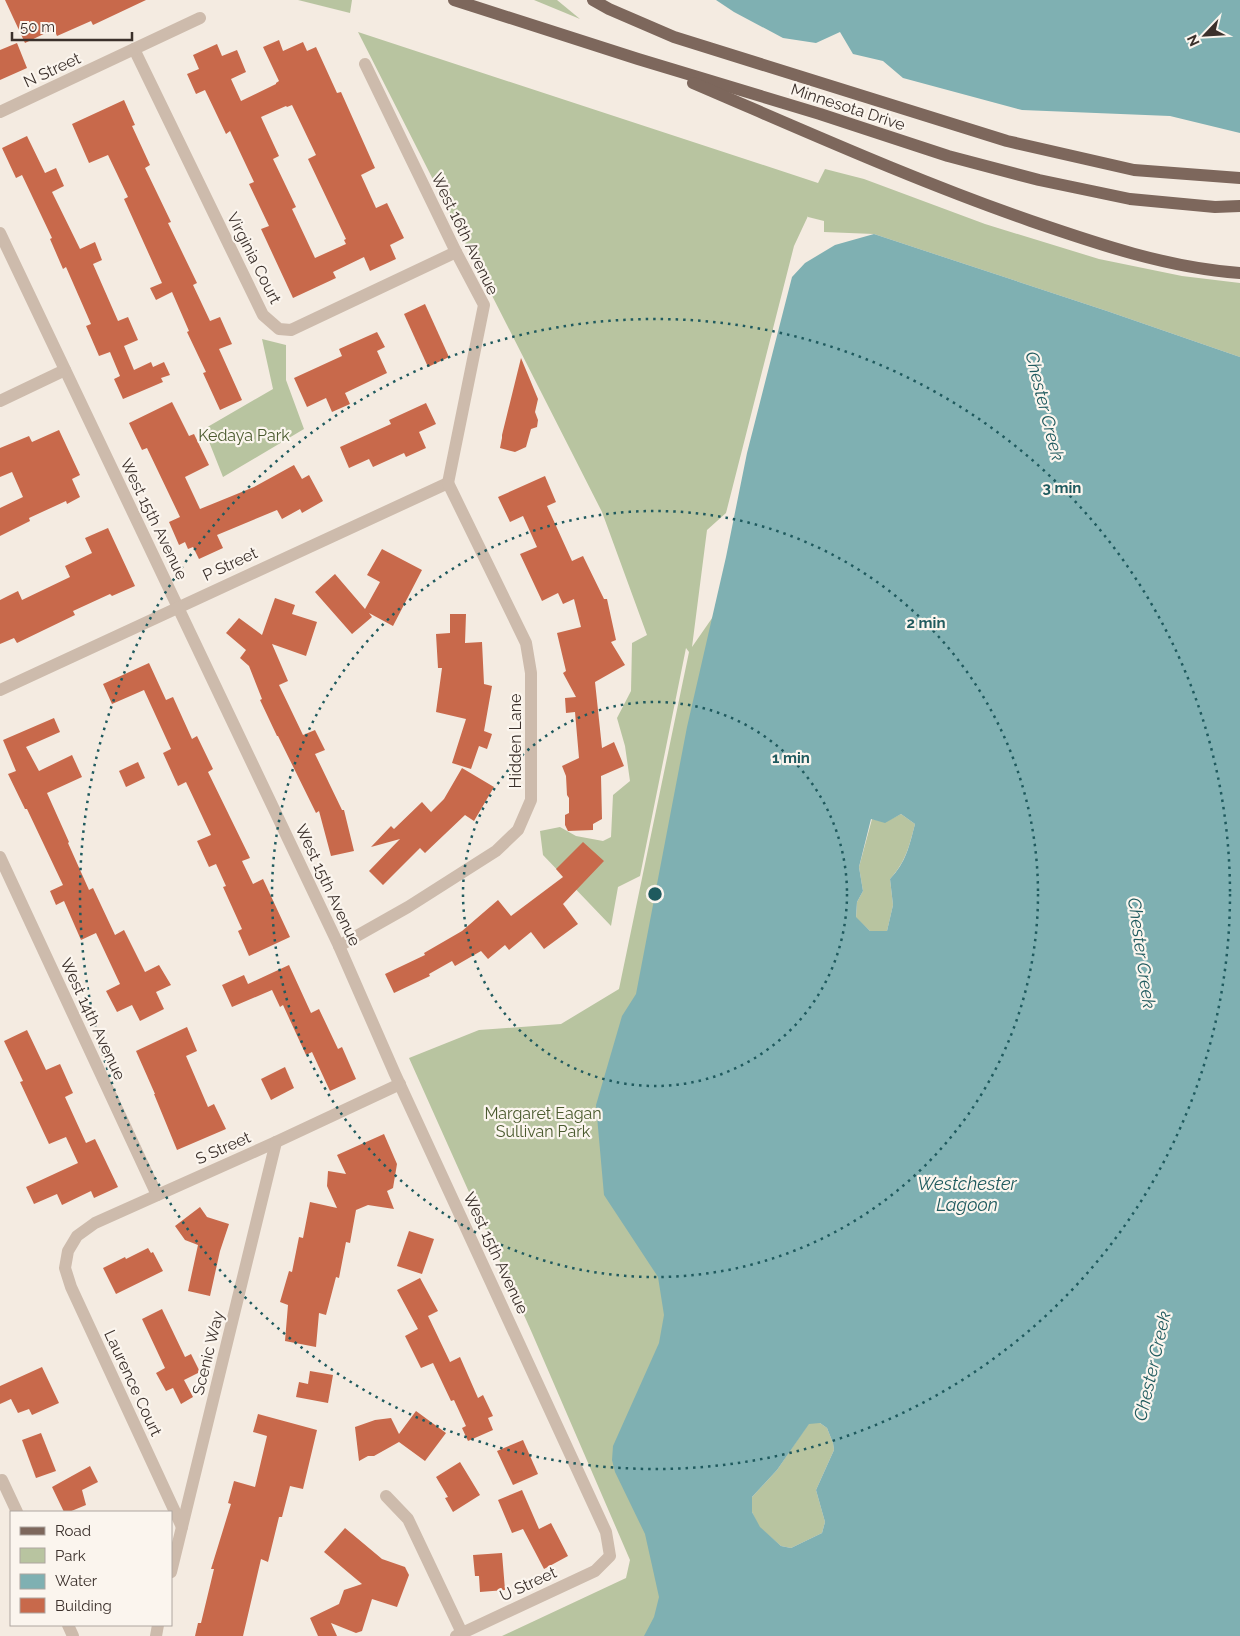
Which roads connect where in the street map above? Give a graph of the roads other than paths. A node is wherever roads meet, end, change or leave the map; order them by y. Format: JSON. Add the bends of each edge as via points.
{"nodes":[{"id":1,"x":454,"y":0,"type":"edge"},
{"id":2,"x":593,"y":0,"type":"edge"},
{"id":3,"x":200,"y":18,"type":"dead end"},
{"id":4,"x":134,"y":50,"type":"junction"},
{"id":5,"x":638,"y":59,"type":"junction"},
{"id":6,"x":365,"y":64,"type":"dead end"},
{"id":7,"x":0,"y":112,"type":"edge"},
{"id":8,"x":1240,"y":178,"type":"edge"},
{"id":9,"x":1240,"y":206,"type":"edge"},
{"id":10,"x":0,"y":234,"type":"edge"},
{"id":11,"x":456,"y":252,"type":"junction"},
{"id":12,"x":1240,"y":273,"type":"edge"},
{"id":13,"x":65,"y":370,"type":"junction"},
{"id":14,"x":0,"y":401,"type":"edge"},
{"id":15,"x":448,"y":483,"type":"junction"},
{"id":16,"x":178,"y":606,"type":"junction"},
{"id":17,"x":0,"y":690,"type":"edge"},
{"id":18,"x":0,"y":857,"type":"edge"},
{"id":19,"x":339,"y":946,"type":"junction"},
{"id":20,"x":400,"y":1084,"type":"junction"},
{"id":21,"x":276,"y":1142,"type":"junction"},
{"id":22,"x":157,"y":1195,"type":"junction"},
{"id":23,"x":68,"y":1251,"type":"joint"},
{"id":24,"x":2,"y":1480,"type":"dead end"},
{"id":25,"x":386,"y":1496,"type":"dead end"},
{"id":26,"x":17,"y":1511,"type":"edge"},
{"id":27,"x":182,"y":1526,"type":"junction"},
{"id":28,"x":610,"y":1556,"type":"joint"},
{"id":29,"x":172,"y":1568,"type":"edge"},
{"id":30,"x":459,"y":1635,"type":"edge"}],
"edges":[{"from":1,"to":5,"type":"main road","name":"Minnesota Drive"},
{"from":2,"to":8,"type":"main road","name":"Minnesota Drive","via":[[674,37],[1007,141],[1134,170]]},
{"from":3,"to":4,"type":"street","name":"N Street"},
{"from":4,"to":7,"type":"street","name":"N Street"},
{"from":4,"to":11,"type":"street","name":"Virginia Court","via":[[263,315],[279,329],[292,330]]},
{"from":5,"to":9,"type":"main road","name":"Minnesota Drive","via":[[948,156],[1039,180],[1130,199],[1215,207]]},
{"from":5,"to":12,"type":"main road","via":[[975,202],[1101,245],[1158,260]]},
{"from":6,"to":11,"type":"street","name":"West 16th Avenue"},
{"from":10,"to":13,"type":"street","name":"West 15th Avenue"},
{"from":11,"to":15,"type":"street","name":"West 16th Avenue","via":[[484,305]]},
{"from":13,"to":14,"type":"street"},
{"from":13,"to":16,"type":"street","name":"West 15th Avenue"},
{"from":15,"to":16,"type":"street","name":"P Street"},
{"from":15,"to":19,"type":"street","name":"Hidden Lane","via":[[526,643],[531,673],[531,800],[518,830],[496,851]]},
{"from":16,"to":17,"type":"street","name":"P Street"},
{"from":16,"to":19,"type":"street","name":"West 15th Avenue"},
{"from":18,"to":22,"type":"street","name":"West 14th Avenue"},
{"from":19,"to":20,"type":"street","name":"West 15th Avenue"},
{"from":20,"to":21,"type":"street","name":"S Street"},
{"from":20,"to":28,"type":"street","name":"West 15th Avenue","via":[[606,1532]]},
{"from":21,"to":22,"type":"street","name":"S Street"},
{"from":21,"to":27,"type":"street","name":"Scenic Way"},
{"from":22,"to":23,"type":"street","name":"S Street","via":[[95,1223],[77,1236]]},
{"from":23,"to":27,"type":"street","name":"Laurence Court","via":[[65,1268],[71,1287]]},
{"from":24,"to":26,"type":"street"},
{"from":25,"to":30,"type":"street","via":[[408,1519]]},
{"from":27,"to":29,"type":"street","name":"Scenic Way"},
{"from":28,"to":30,"type":"street","name":"U Street","via":[[595,1571]]}]}
